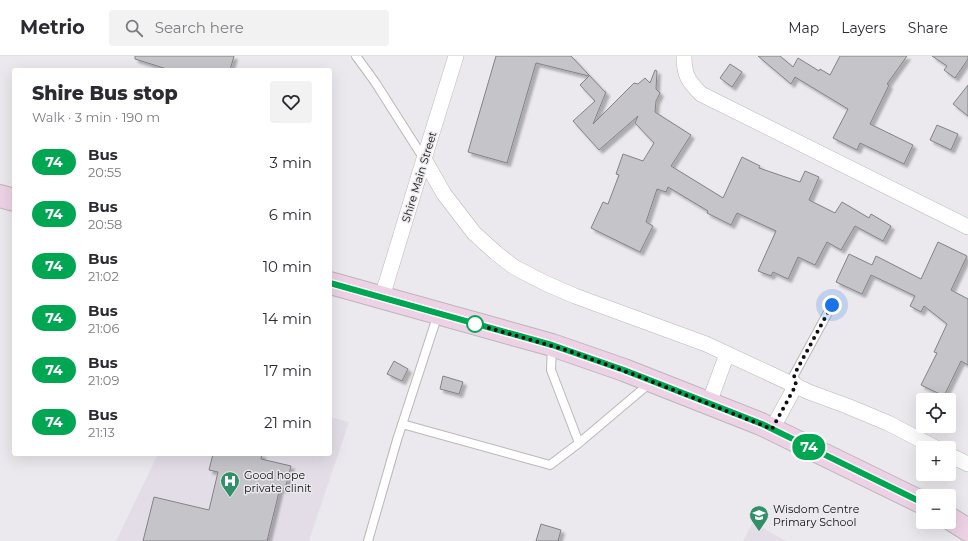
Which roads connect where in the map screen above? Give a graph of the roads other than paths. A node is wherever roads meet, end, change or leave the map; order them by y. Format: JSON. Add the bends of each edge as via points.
{"nodes":[{"id":1,"x":356,"y":56,"type":"edge"},
{"id":2,"x":456,"y":56,"type":"edge"},
{"id":3,"x":684,"y":56,"type":"edge"},
{"id":4,"x":424,"y":159,"type":"junction"},
{"id":5,"x":0,"y":196,"type":"edge"},
{"id":6,"x":12,"y":199,"type":"edge"},
{"id":7,"x":968,"y":227,"type":"edge"},
{"id":8,"x":332,"y":284,"type":"edge"},
{"id":9,"x":382,"y":297,"type":"junction"},
{"id":10,"x":832,"y":305,"type":"dead end"},
{"id":11,"x":438,"y":314,"type":"junction"},
{"id":12,"x":552,"y":345,"type":"junction"},
{"id":13,"x":727,"y":354,"type":"junction"},
{"id":14,"x":652,"y":381,"type":"junction"},
{"id":15,"x":796,"y":385,"type":"junction"},
{"id":16,"x":709,"y":404,"type":"junction"},
{"id":17,"x":402,"y":424,"type":"junction"},
{"id":18,"x":772,"y":429,"type":"junction"},
{"id":19,"x":923,"y":441,"type":"edge"},
{"id":20,"x":579,"y":443,"type":"junction"},
{"id":21,"x":956,"y":458,"type":"edge"},
{"id":22,"x":968,"y":464,"type":"edge"},
{"id":23,"x":916,"y":500,"type":"edge"},
{"id":24,"x":956,"y":522,"type":"edge"},
{"id":25,"x":968,"y":530,"type":"edge"},
{"id":26,"x":368,"y":541,"type":"edge"}],
"edges":[{"from":1,"to":4,"type":"lane"},
{"from":2,"to":4,"type":"street","name":"Shire Main Street"},
{"from":3,"to":7,"type":"street","via":[[688,81],[701,94]]},
{"from":4,"to":9,"type":"street","name":"Shire Main Street"},
{"from":4,"to":13,"type":"street","via":[[444,194],[474,233],[514,267],[575,296]]},
{"from":5,"to":6,"type":"main road"},
{"from":8,"to":9,"type":"main road"},
{"from":9,"to":11,"type":"main road"},
{"from":10,"to":15,"type":"lane","via":[[794,375]]},
{"from":11,"to":12,"type":"main road"},
{"from":11,"to":17,"type":"lane"},
{"from":12,"to":14,"type":"main road"},
{"from":12,"to":20,"type":"lane","via":[[551,370]]},
{"from":13,"to":15,"type":"street"},
{"from":13,"to":16,"type":"street"},
{"from":14,"to":16,"type":"main road"},
{"from":14,"to":20,"type":"lane"},
{"from":15,"to":18,"type":"street"},
{"from":15,"to":19,"type":"street","via":[[888,423]]},
{"from":16,"to":18,"type":"main road"},
{"from":17,"to":20,"type":"lane","via":[[550,465]]},
{"from":17,"to":26,"type":"lane"},
{"from":18,"to":23,"type":"main road"},
{"from":21,"to":22,"type":"street"},
{"from":24,"to":25,"type":"main road"}]}
